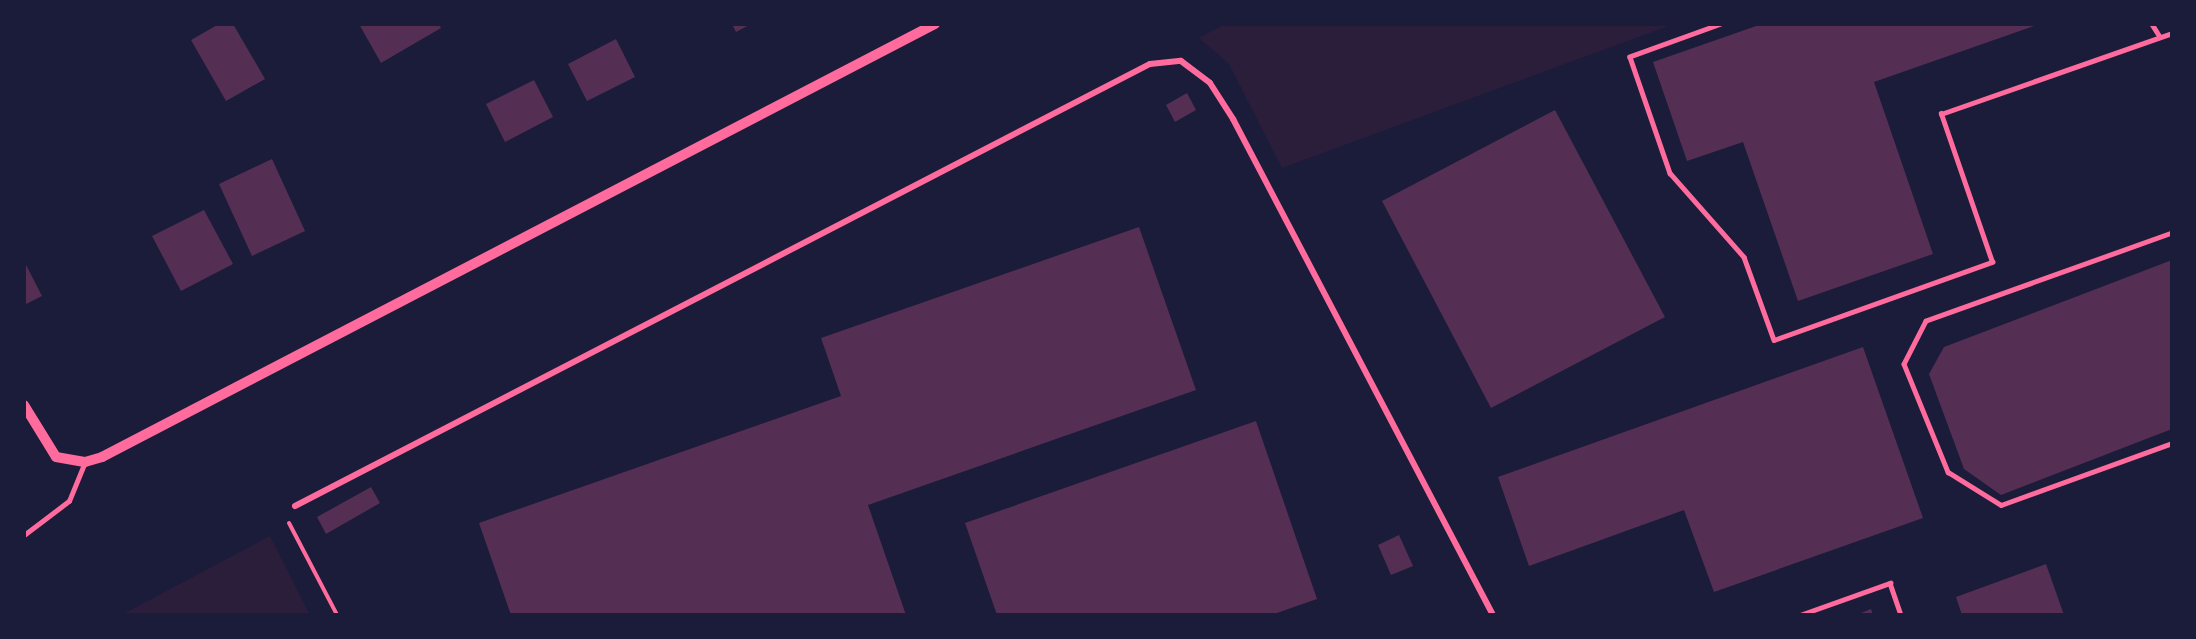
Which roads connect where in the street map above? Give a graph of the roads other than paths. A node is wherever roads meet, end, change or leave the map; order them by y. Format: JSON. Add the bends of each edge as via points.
{"nodes":[{"id":1,"x":935,"y":24,"type":"edge"},
{"id":2,"x":1721,"y":24,"type":"edge"},
{"id":3,"x":2152,"y":24,"type":"edge"},
{"id":4,"x":2172,"y":33,"type":"edge"},
{"id":5,"x":2160,"y":37,"type":"junction"},
{"id":6,"x":2172,"y":233,"type":"edge"},
{"id":7,"x":24,"y":405,"type":"edge"},
{"id":8,"x":2172,"y":443,"type":"edge"},
{"id":9,"x":85,"y":462,"type":"junction"},
{"id":10,"x":295,"y":506,"type":"road end"},
{"id":11,"x":24,"y":535,"type":"edge"},
{"id":12,"x":1493,"y":615,"type":"edge"},
{"id":13,"x":1800,"y":615,"type":"edge"},
{"id":14,"x":1901,"y":615,"type":"edge"}],
"edges":[{"from":1,"to":9,"type":"street"},
{"from":2,"to":5,"type":"lane","via":[[1630,57],[1670,173],[1744,257],[1774,340],[1992,262],[1941,114]]},
{"from":3,"to":5,"type":"lane"},
{"from":4,"to":5,"type":"lane"},
{"from":6,"to":8,"type":"lane","via":[[1926,321],[1904,364],[1948,472],[2001,505]]},
{"from":7,"to":9,"type":"street","via":[[56,457]]},
{"from":9,"to":11,"type":"lane","via":[[69,501]]},
{"from":10,"to":12,"type":"street","via":[[1150,64],[1180,61],[1210,83],[1233,119]]},
{"from":13,"to":14,"type":"lane","via":[[1890,583]]}]}
